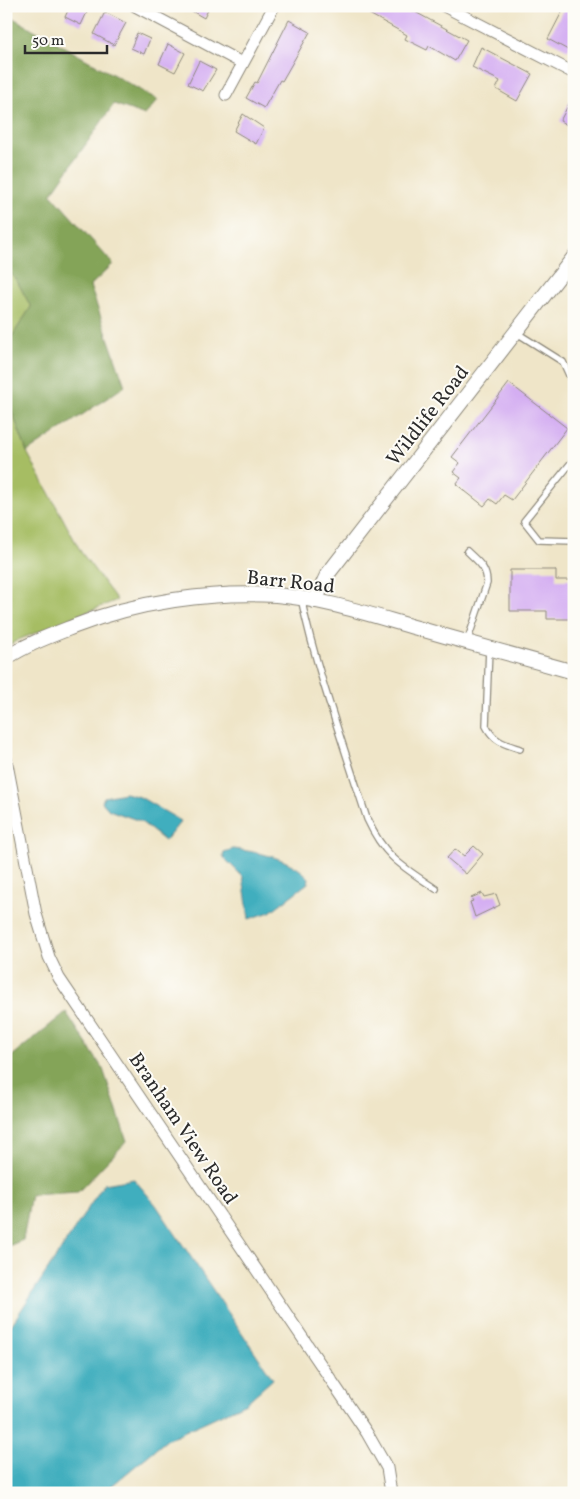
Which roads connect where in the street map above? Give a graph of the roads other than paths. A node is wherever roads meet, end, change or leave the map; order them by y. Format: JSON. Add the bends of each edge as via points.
{"nodes":[{"id":1,"x":135,"y":6,"type":"edge"},
{"id":2,"x":274,"y":6,"type":"edge"},
{"id":3,"x":444,"y":6,"type":"edge"},
{"id":4,"x":242,"y":63,"type":"junction"},
{"id":5,"x":574,"y":73,"type":"edge"},
{"id":6,"x":226,"y":95,"type":"dead end"},
{"id":7,"x":572,"y":264,"type":"edge"},
{"id":8,"x":517,"y":333,"type":"junction"},
{"id":9,"x":574,"y":386,"type":"edge"},
{"id":10,"x":574,"y":459,"type":"edge"},
{"id":11,"x":574,"y":541,"type":"edge"},
{"id":12,"x":467,"y":551,"type":"dead end"},
{"id":13,"x":308,"y":600,"type":"junction"},
{"id":14,"x":467,"y":642,"type":"junction"},
{"id":15,"x":489,"y":648,"type":"junction"},
{"id":16,"x":6,"y":658,"type":"edge"},
{"id":17,"x":574,"y":672,"type":"edge"},
{"id":18,"x":520,"y":749,"type":"dead end"},
{"id":19,"x":6,"y":759,"type":"edge"},
{"id":20,"x":436,"y":889,"type":"dead end"},
{"id":21,"x":392,"y":1493,"type":"edge"}],
"edges":[{"from":1,"to":4,"type":"street"},
{"from":2,"to":4,"type":"street"},
{"from":3,"to":5,"type":"street"},
{"from":4,"to":6,"type":"street"},
{"from":7,"to":8,"type":"street","name":"Wildlife Road"},
{"from":8,"to":9,"type":"lane","via":[[563,362]]},
{"from":8,"to":13,"type":"street","name":"Wildlife Road"},
{"from":10,"to":11,"type":"lane","via":[[524,521],[539,540]]},
{"from":12,"to":14,"type":"lane","via":[[482,565],[487,583]]},
{"from":13,"to":14,"type":"street","name":"Barr Road"},
{"from":13,"to":16,"type":"street","name":"Barr Road","via":[[242,595],[175,600],[128,608],[55,634]]},
{"from":13,"to":20,"type":"lane","via":[[306,626],[367,819],[377,841],[399,865]]},
{"from":14,"to":15,"type":"street","name":"Barr Road"},
{"from":15,"to":17,"type":"street","name":"Barr Road"},
{"from":15,"to":18,"type":"lane","via":[[486,726],[500,742]]},
{"from":19,"to":21,"type":"street","name":"Branham View Road","via":[[36,914],[59,978],[367,1433],[387,1468]]}]}
